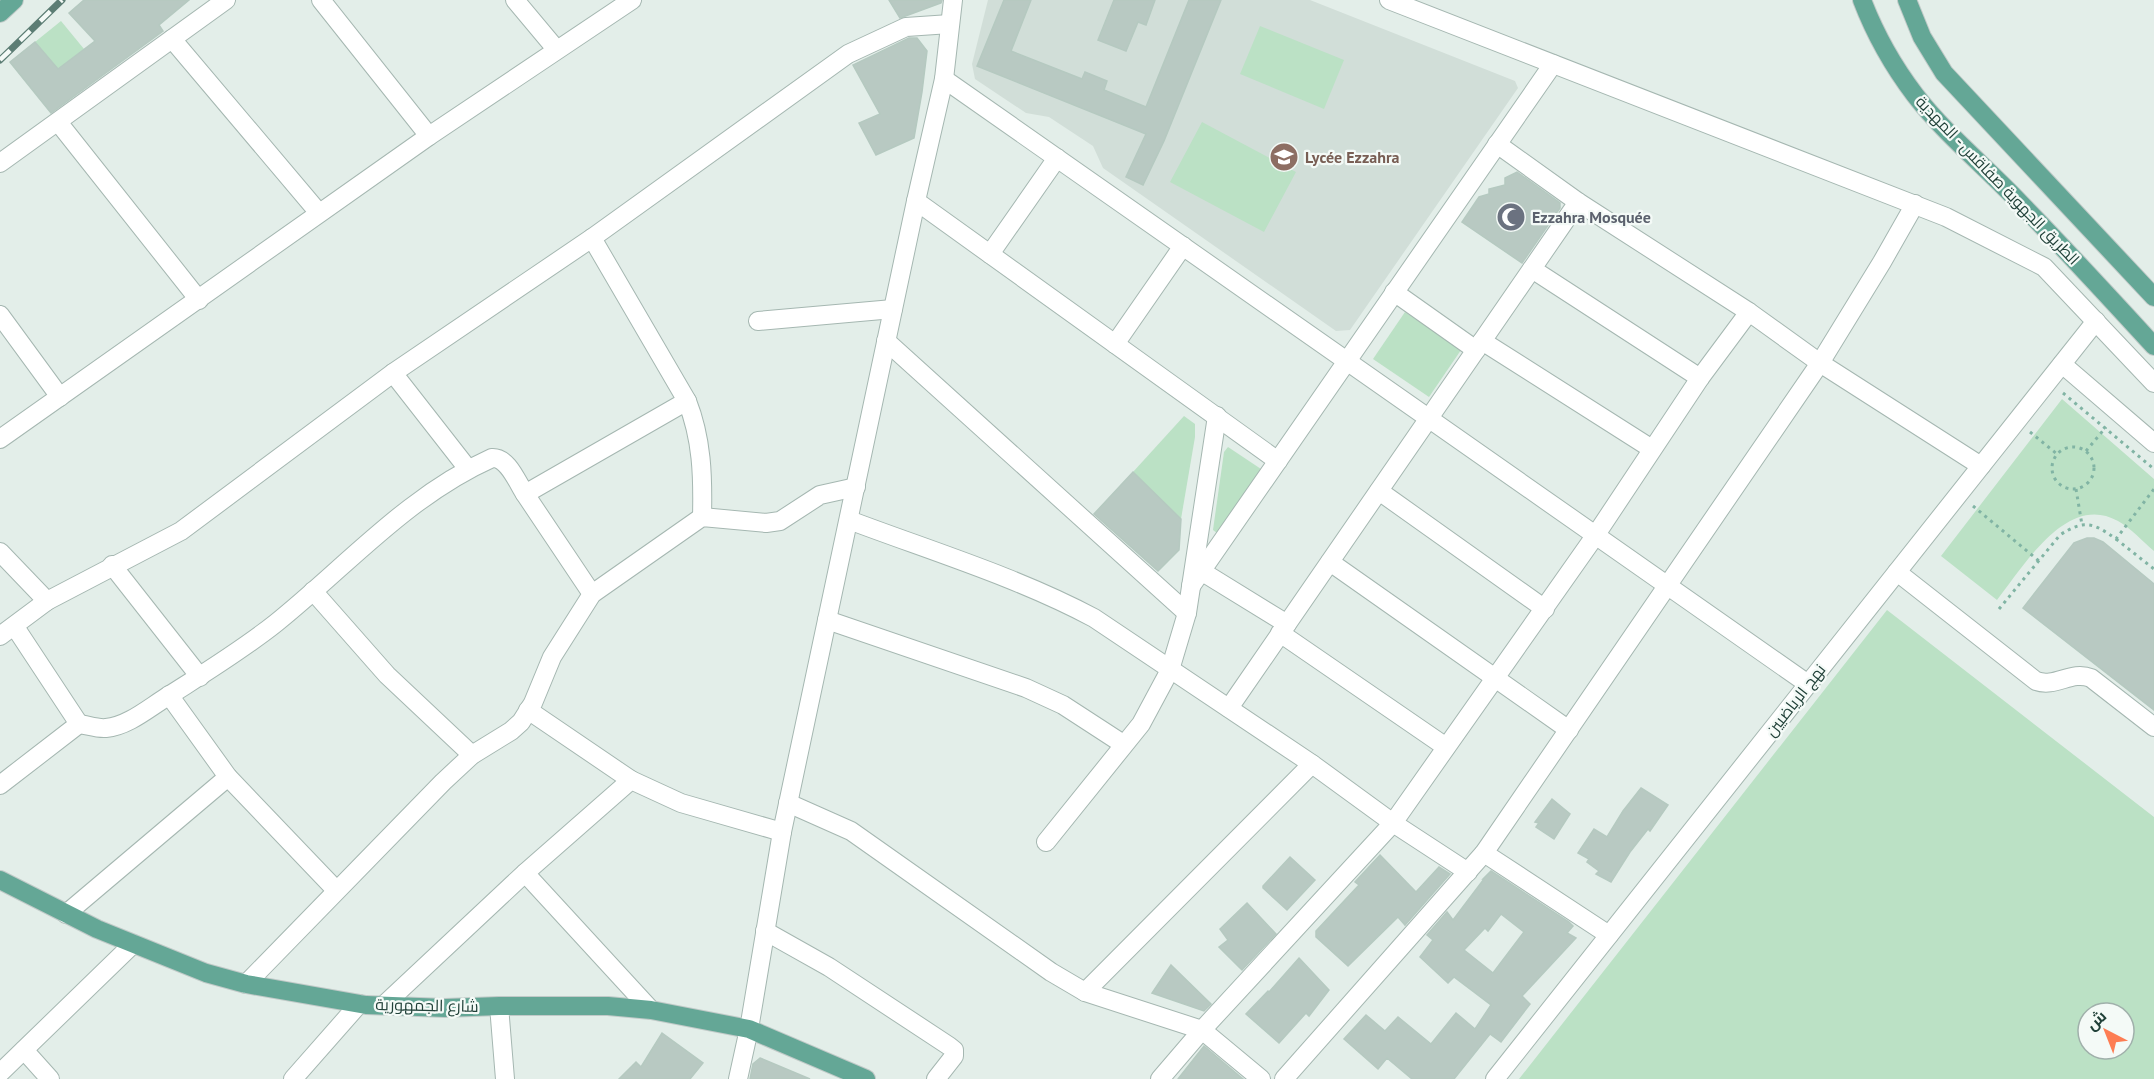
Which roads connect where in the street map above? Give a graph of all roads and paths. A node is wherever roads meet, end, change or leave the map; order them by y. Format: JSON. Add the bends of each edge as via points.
{"nodes":[{"id":1,"x":14,"y":0,"type":"edge"},
{"id":2,"x":226,"y":0,"type":"edge"},
{"id":3,"x":321,"y":0,"type":"edge"},
{"id":4,"x":515,"y":0,"type":"edge"},
{"id":5,"x":632,"y":0,"type":"edge"},
{"id":6,"x":953,"y":0,"type":"edge"},
{"id":7,"x":1389,"y":0,"type":"edge"},
{"id":8,"x":1862,"y":0,"type":"edge"},
{"id":9,"x":1907,"y":0,"type":"edge"},
{"id":10,"x":0,"y":13,"type":"edge"},
{"id":11,"x":950,"y":24,"type":"junction"},
{"id":12,"x":172,"y":39,"type":"junction"},
{"id":13,"x":556,"y":49,"type":"junction"},
{"id":14,"x":1553,"y":64,"type":"junction"},
{"id":15,"x":944,"y":79,"type":"junction"},
{"id":16,"x":58,"y":122,"type":"junction"},
{"id":17,"x":429,"y":136,"type":"junction"},
{"id":18,"x":1497,"y":144,"type":"junction"},
{"id":19,"x":1057,"y":158,"type":"junction"},
{"id":20,"x":0,"y":163,"type":"edge"},
{"id":21,"x":916,"y":201,"type":"junction"},
{"id":22,"x":1578,"y":202,"type":"junction"},
{"id":23,"x":1915,"y":204,"type":"junction"},
{"id":24,"x":319,"y":213,"type":"junction"},
{"id":25,"x":592,"y":238,"type":"junction"},
{"id":26,"x":1183,"y":246,"type":"junction"},
{"id":27,"x":990,"y":254,"type":"junction"},
{"id":28,"x":1532,"y":269,"type":"junction"},
{"id":29,"x":1394,"y":292,"type":"junction"},
{"id":30,"x":2154,"y":297,"type":"edge"},
{"id":31,"x":199,"y":300,"type":"junction"},
{"id":32,"x":893,"y":309,"type":"junction"},
{"id":33,"x":1749,"y":312,"type":"junction"},
{"id":34,"x":0,"y":315,"type":"edge"},
{"id":35,"x":758,"y":321,"type":"dead end"},
{"id":36,"x":2096,"y":321,"type":"junction"},
{"id":37,"x":886,"y":341,"type":"junction"},
{"id":38,"x":1115,"y":344,"type":"junction"},
{"id":39,"x":1479,"y":346,"type":"junction"},
{"id":40,"x":2154,"y":346,"type":"edge"},
{"id":41,"x":1347,"y":361,"type":"junction"},
{"id":42,"x":1820,"y":363,"type":"junction"},
{"id":43,"x":2062,"y":364,"type":"junction"},
{"id":44,"x":393,"y":373,"type":"junction"},
{"id":45,"x":1700,"y":378,"type":"junction"},
{"id":46,"x":2154,"y":382,"type":"edge"},
{"id":47,"x":2061,"y":392,"type":"dead end"},
{"id":48,"x":60,"y":397,"type":"junction"},
{"id":49,"x":687,"y":401,"type":"junction"},
{"id":50,"x":2118,"y":412,"type":"junction"},
{"id":51,"x":1217,"y":416,"type":"junction"},
{"id":52,"x":1429,"y":418,"type":"junction"},
{"id":53,"x":2016,"y":422,"type":"junction"},
{"id":54,"x":2104,"y":429,"type":"junction"},
{"id":55,"x":0,"y":439,"type":"edge"},
{"id":56,"x":2154,"y":443,"type":"edge"},
{"id":57,"x":1652,"y":449,"type":"junction"},
{"id":58,"x":2086,"y":451,"type":"junction"},
{"id":59,"x":2057,"y":454,"type":"junction"},
{"id":60,"x":1278,"y":461,"type":"junction"},
{"id":61,"x":1981,"y":466,"type":"junction"},
{"id":62,"x":468,"y":469,"type":"junction"},
{"id":63,"x":2154,"y":469,"type":"edge"},
{"id":64,"x":856,"y":487,"type":"junction"},
{"id":65,"x":2076,"y":489,"type":"junction"},
{"id":66,"x":2154,"y":489,"type":"edge"},
{"id":67,"x":1379,"y":491,"type":"junction"},
{"id":68,"x":525,"y":494,"type":"junction"},
{"id":69,"x":1973,"y":506,"type":"dead end"},
{"id":70,"x":702,"y":517,"type":"junction"},
{"id":71,"x":849,"y":520,"type":"junction"},
{"id":72,"x":2082,"y":525,"type":"junction"},
{"id":73,"x":1595,"y":536,"type":"junction"},
{"id":74,"x":2116,"y":539,"type":"junction"},
{"id":75,"x":0,"y":552,"type":"edge"},
{"id":76,"x":2038,"y":561,"type":"junction"},
{"id":77,"x":1330,"y":562,"type":"junction"},
{"id":78,"x":112,"y":565,"type":"junction"},
{"id":79,"x":2154,"y":569,"type":"edge"},
{"id":80,"x":1897,"y":572,"type":"junction"},
{"id":81,"x":1196,"y":578,"type":"junction"},
{"id":82,"x":1669,"y":585,"type":"junction"},
{"id":83,"x":313,"y":591,"type":"junction"},
{"id":84,"x":592,"y":594,"type":"junction"},
{"id":85,"x":47,"y":601,"type":"junction"},
{"id":86,"x":1545,"y":609,"type":"junction"},
{"id":87,"x":1999,"y":609,"type":"dead end"},
{"id":88,"x":1187,"y":613,"type":"junction"},
{"id":89,"x":827,"y":620,"type":"junction"},
{"id":90,"x":1284,"y":628,"type":"junction"},
{"id":91,"x":7,"y":632,"type":"edge"},
{"id":92,"x":1170,"y":670,"type":"junction"},
{"id":93,"x":200,"y":677,"type":"junction"},
{"id":94,"x":1496,"y":679,"type":"junction"},
{"id":95,"x":1808,"y":684,"type":"junction"},
{"id":96,"x":170,"y":695,"type":"junction"},
{"id":97,"x":1229,"y":708,"type":"junction"},
{"id":98,"x":528,"y":711,"type":"junction"},
{"id":99,"x":79,"y":724,"type":"junction"},
{"id":100,"x":2154,"y":727,"type":"edge"},
{"id":101,"x":1569,"y":729,"type":"junction"},
{"id":102,"x":1123,"y":744,"type":"junction"},
{"id":103,"x":1446,"y":747,"type":"junction"},
{"id":104,"x":472,"y":755,"type":"junction"},
{"id":105,"x":1312,"y":764,"type":"junction"},
{"id":106,"x":228,"y":777,"type":"junction"},
{"id":107,"x":631,"y":780,"type":"junction"},
{"id":108,"x":0,"y":785,"type":"edge"},
{"id":109,"x":788,"y":803,"type":"junction"},
{"id":110,"x":1393,"y":823,"type":"junction"},
{"id":111,"x":782,"y":832,"type":"junction"},
{"id":112,"x":1046,"y":842,"type":"dead end"},
{"id":113,"x":1484,"y":853,"type":"junction"},
{"id":114,"x":1468,"y":872,"type":"junction"},
{"id":115,"x":525,"y":873,"type":"junction"},
{"id":116,"x":0,"y":880,"type":"edge"},
{"id":117,"x":336,"y":890,"type":"junction"},
{"id":118,"x":66,"y":914,"type":"junction"},
{"id":119,"x":765,"y":931,"type":"junction"},
{"id":120,"x":1609,"y":935,"type":"junction"},
{"id":121,"x":133,"y":944,"type":"junction"},
{"id":122,"x":246,"y":984,"type":"junction"},
{"id":123,"x":1085,"y":992,"type":"junction"},
{"id":124,"x":359,"y":1004,"type":"junction"},
{"id":125,"x":384,"y":1005,"type":"junction"},
{"id":126,"x":499,"y":1006,"type":"junction"},
{"id":127,"x":651,"y":1010,"type":"junction"},
{"id":128,"x":749,"y":1029,"type":"junction"},
{"id":129,"x":1202,"y":1030,"type":"junction"},
{"id":130,"x":24,"y":1050,"type":"junction"},
{"id":131,"x":0,"y":1073,"type":"edge"},
{"id":132,"x":50,"y":1079,"type":"edge"},
{"id":133,"x":293,"y":1079,"type":"edge"},
{"id":134,"x":505,"y":1079,"type":"edge"},
{"id":135,"x":738,"y":1079,"type":"edge"},
{"id":136,"x":866,"y":1079,"type":"edge"},
{"id":137,"x":936,"y":1079,"type":"edge"},
{"id":138,"x":1160,"y":1079,"type":"edge"},
{"id":139,"x":1261,"y":1079,"type":"edge"},
{"id":140,"x":1284,"y":1079,"type":"edge"},
{"id":141,"x":1495,"y":1079,"type":"edge"}],
"edges":[{"from":1,"to":10,"type":"main road"},
{"from":2,"to":12,"type":"street"},
{"from":3,"to":17,"type":"street"},
{"from":4,"to":13,"type":"street"},
{"from":5,"to":13,"type":"street"},
{"from":6,"to":11,"type":"street"},
{"from":7,"to":14,"type":"street"},
{"from":8,"to":40,"type":"main road","name":"الطريق الجهوية صفاقس - المهدية","via":[[1891,60],[1916,96]]},
{"from":9,"to":30,"type":"main road","name":"الطريق الجهوية صفاقس - المهدية","via":[[1922,37],[1944,73]]},
{"from":11,"to":15,"type":"street"},
{"from":11,"to":25,"type":"street","via":[[906,27],[848,54]]},
{"from":12,"to":16,"type":"street"},
{"from":12,"to":24,"type":"street"},
{"from":13,"to":17,"type":"street"},
{"from":14,"to":18,"type":"street"},
{"from":14,"to":23,"type":"street"},
{"from":15,"to":19,"type":"street"},
{"from":15,"to":21,"type":"street"},
{"from":16,"to":20,"type":"street"},
{"from":16,"to":31,"type":"street"},
{"from":17,"to":24,"type":"street"},
{"from":18,"to":22,"type":"street"},
{"from":18,"to":29,"type":"street"},
{"from":19,"to":26,"type":"street"},
{"from":19,"to":27,"type":"street"},
{"from":21,"to":27,"type":"street"},
{"from":21,"to":32,"type":"street"},
{"from":22,"to":28,"type":"street"},
{"from":22,"to":33,"type":"street"},
{"from":23,"to":36,"type":"street","via":[[2044,267]]},
{"from":23,"to":42,"type":"street"},
{"from":24,"to":31,"type":"street"},
{"from":25,"to":44,"type":"street"},
{"from":25,"to":49,"type":"street"},
{"from":26,"to":38,"type":"street"},
{"from":26,"to":41,"type":"street"},
{"from":27,"to":38,"type":"street"},
{"from":28,"to":39,"type":"street"},
{"from":28,"to":45,"type":"street"},
{"from":29,"to":39,"type":"street"},
{"from":29,"to":41,"type":"street"},
{"from":31,"to":48,"type":"street"},
{"from":32,"to":35,"type":"street"},
{"from":32,"to":37,"type":"street"},
{"from":33,"to":42,"type":"street"},
{"from":33,"to":45,"type":"street"},
{"from":34,"to":48,"type":"street"},
{"from":36,"to":43,"type":"street","name":"نهج الرياضيين"},
{"from":36,"to":46,"type":"street"},
{"from":37,"to":64,"type":"street"},
{"from":37,"to":88,"type":"street"},
{"from":38,"to":51,"type":"street"},
{"from":39,"to":52,"type":"street"},
{"from":39,"to":57,"type":"street"},
{"from":41,"to":52,"type":"street"},
{"from":41,"to":60,"type":"street"},
{"from":42,"to":61,"type":"street"},
{"from":42,"to":82,"type":"street"},
{"from":43,"to":50,"type":"street"},
{"from":43,"to":53,"type":"street","name":"نهج الرياضيين"},
{"from":44,"to":62,"type":"street"},
{"from":44,"to":78,"type":"street","via":[[182,531]]},
{"from":45,"to":57,"type":"street"},
{"from":47,"to":54,"type":"path"},
{"from":48,"to":55,"type":"street"},
{"from":49,"to":68,"type":"street"},
{"from":49,"to":70,"type":"street","via":[[701,449]]},
{"from":50,"to":54,"type":"path"},
{"from":50,"to":56,"type":"street"},
{"from":51,"to":60,"type":"street"},
{"from":51,"to":81,"type":"street"},
{"from":52,"to":67,"type":"street"},
{"from":52,"to":73,"type":"street"},
{"from":53,"to":59,"type":"path"},
{"from":53,"to":61,"type":"street","name":"نهج الرياضيين"},
{"from":54,"to":58,"type":"path"},
{"from":54,"to":63,"type":"path"},
{"from":57,"to":73,"type":"street"},
{"from":58,"to":59,"type":"path","via":[[2069,447]]},
{"from":58,"to":65,"type":"path","via":[[2092,458],[2094,472],[2087,483]]},
{"from":59,"to":65,"type":"path","via":[[2051,467],[2056,481]]},
{"from":60,"to":81,"type":"street"},
{"from":61,"to":80,"type":"street","name":"نهج الرياضيين"},
{"from":62,"to":68,"type":"street","via":[[498,458]]},
{"from":62,"to":83,"type":"street","via":[[417,501]]},
{"from":64,"to":70,"type":"street","via":[[820,495],[780,521]]},
{"from":64,"to":71,"type":"street"},
{"from":65,"to":72,"type":"path"},
{"from":66,"to":74,"type":"path"},
{"from":67,"to":77,"type":"street"},
{"from":67,"to":86,"type":"street"},
{"from":68,"to":84,"type":"street"},
{"from":69,"to":76,"type":"path"},
{"from":70,"to":84,"type":"street"},
{"from":71,"to":89,"type":"street"},
{"from":71,"to":92,"type":"street","via":[[1059,600],[1094,618]]},
{"from":72,"to":74,"type":"path","via":[[2099,527]]},
{"from":72,"to":76,"type":"path","via":[[2060,535]]},
{"from":73,"to":82,"type":"street"},
{"from":73,"to":86,"type":"street"},
{"from":74,"to":79,"type":"path"},
{"from":75,"to":85,"type":"street"},
{"from":76,"to":87,"type":"path"},
{"from":77,"to":90,"type":"street"},
{"from":77,"to":94,"type":"street"},
{"from":78,"to":85,"type":"street"},
{"from":78,"to":93,"type":"street"},
{"from":80,"to":95,"type":"street","name":"نهج الرياضيين"},
{"from":80,"to":100,"type":"street","via":[[2036,681],[2050,684],[2080,675],[2091,678]]},
{"from":81,"to":88,"type":"street"},
{"from":81,"to":90,"type":"street"},
{"from":82,"to":95,"type":"street"},
{"from":82,"to":101,"type":"street"},
{"from":83,"to":93,"type":"street","via":[[276,624]]},
{"from":83,"to":104,"type":"street","via":[[387,675]]},
{"from":84,"to":98,"type":"street","via":[[552,657]]},
{"from":85,"to":91,"type":"street"},
{"from":86,"to":94,"type":"street"},
{"from":88,"to":92,"type":"street"},
{"from":89,"to":102,"type":"street","via":[[1026,688],[1063,705]]},
{"from":89,"to":109,"type":"street"},
{"from":90,"to":97,"type":"street"},
{"from":90,"to":103,"type":"street"},
{"from":91,"to":99,"type":"street"},
{"from":92,"to":97,"type":"street"},
{"from":92,"to":102,"type":"street","via":[[1141,724]]},
{"from":93,"to":96,"type":"street"},
{"from":94,"to":101,"type":"street"},
{"from":94,"to":103,"type":"street"},
{"from":95,"to":120,"type":"street","name":"نهج الرياضيين"},
{"from":96,"to":99,"type":"street","via":[[116,726]]},
{"from":96,"to":106,"type":"street"},
{"from":97,"to":105,"type":"street"},
{"from":98,"to":104,"type":"street","via":[[510,731]]},
{"from":98,"to":107,"type":"street"},
{"from":99,"to":108,"type":"street"},
{"from":101,"to":113,"type":"street"},
{"from":102,"to":112,"type":"street"},
{"from":103,"to":110,"type":"street"},
{"from":104,"to":117,"type":"street"},
{"from":105,"to":110,"type":"street"},
{"from":105,"to":123,"type":"street"},
{"from":106,"to":117,"type":"street"},
{"from":106,"to":118,"type":"street"},
{"from":107,"to":111,"type":"street","via":[[681,803]]},
{"from":107,"to":115,"type":"street"},
{"from":109,"to":111,"type":"street"},
{"from":109,"to":123,"type":"street","via":[[851,831]]},
{"from":110,"to":114,"type":"street"},
{"from":110,"to":129,"type":"street"},
{"from":111,"to":119,"type":"street"},
{"from":113,"to":114,"type":"street"},
{"from":113,"to":120,"type":"street"},
{"from":114,"to":140,"type":"street"},
{"from":115,"to":125,"type":"street"},
{"from":115,"to":127,"type":"street"},
{"from":116,"to":118,"type":"main road","name":"شارع الجمهورية"},
{"from":117,"to":122,"type":"street"},
{"from":118,"to":121,"type":"main road","name":"شارع الجمهورية"},
{"from":119,"to":128,"type":"street"},
{"from":119,"to":137,"type":"street","via":[[829,967],[954,1050],[954,1056]]},
{"from":120,"to":141,"type":"street","name":"نهج الرياضيين"},
{"from":121,"to":122,"type":"main road","name":"شارع الجمهورية"},
{"from":121,"to":130,"type":"street"},
{"from":122,"to":124,"type":"main road","name":"شارع الجمهورية"},
{"from":123,"to":129,"type":"street"},
{"from":124,"to":125,"type":"main road","name":"شارع الجمهورية"},
{"from":124,"to":133,"type":"street"},
{"from":125,"to":126,"type":"main road","name":"شارع الجمهورية"},
{"from":126,"to":127,"type":"main road","name":"شارع الجمهورية"},
{"from":126,"to":134,"type":"street"},
{"from":127,"to":128,"type":"main road","name":"شارع الجمهورية"},
{"from":128,"to":135,"type":"street"},
{"from":128,"to":136,"type":"main road","name":"شارع الجمهورية"},
{"from":129,"to":138,"type":"street"},
{"from":129,"to":139,"type":"street"},
{"from":130,"to":131,"type":"street"},
{"from":130,"to":132,"type":"street"}]}
